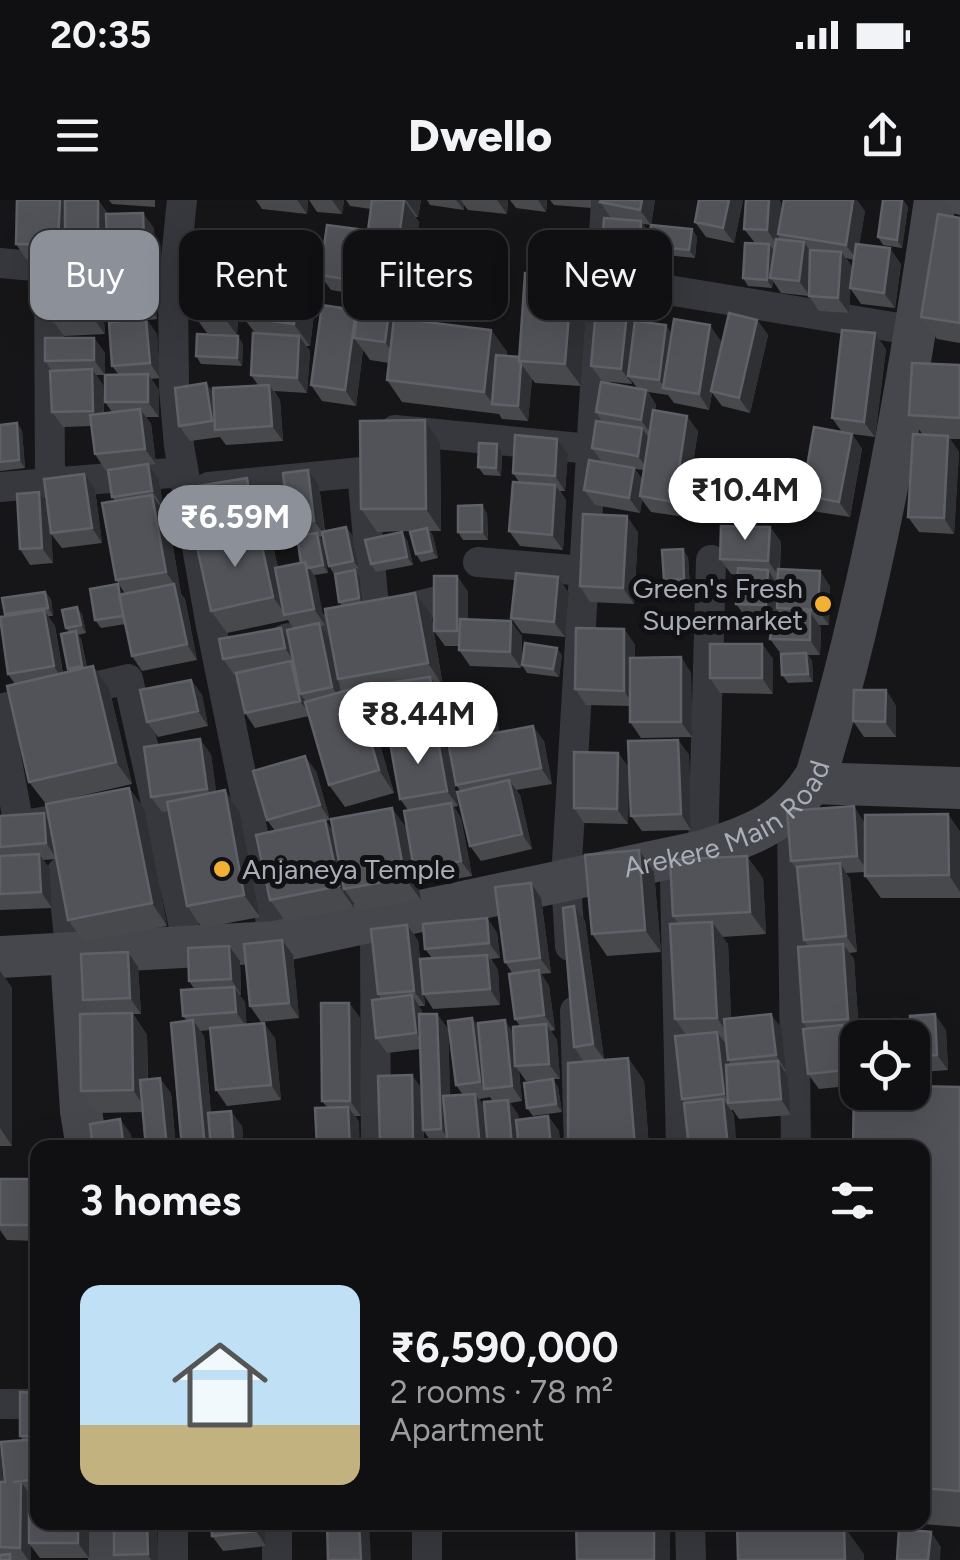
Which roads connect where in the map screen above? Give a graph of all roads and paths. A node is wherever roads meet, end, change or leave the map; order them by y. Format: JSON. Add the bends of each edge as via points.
{"nodes":[{"id":1,"x":182,"y":200,"type":"edge"},
{"id":2,"x":606,"y":200,"type":"edge"},
{"id":3,"x":935,"y":200,"type":"edge"},
{"id":4,"x":604,"y":230,"type":"edge"},
{"id":5,"x":0,"y":263,"type":"edge"},
{"id":6,"x":30,"y":266,"type":"edge"},
{"id":7,"x":159,"y":278,"type":"edge"},
{"id":8,"x":174,"y":279,"type":"junction"},
{"id":9,"x":672,"y":291,"type":"edge"},
{"id":10,"x":49,"y":320,"type":"edge"},
{"id":11,"x":599,"y":320,"type":"edge"},
{"id":12,"x":916,"y":331,"type":"junction"},
{"id":13,"x":382,"y":428,"type":"edge"},
{"id":14,"x":591,"y":449,"type":"junction"},
{"id":15,"x":185,"y":481,"type":"junction"},
{"id":16,"x":50,"y":484,"type":"junction"},
{"id":17,"x":0,"y":488,"type":"edge"},
{"id":18,"x":711,"y":560,"type":"dead end"},
{"id":19,"x":478,"y":562,"type":"dead end"},
{"id":20,"x":584,"y":570,"type":"junction"},
{"id":21,"x":437,"y":601,"type":"edge"},
{"id":22,"x":375,"y":618,"type":"junction"},
{"id":23,"x":219,"y":666,"type":"junction"},
{"id":24,"x":134,"y":701,"type":"junction"},
{"id":25,"x":0,"y":708,"type":"edge"},
{"id":26,"x":0,"y":723,"type":"edge"},
{"id":27,"x":960,"y":788,"type":"edge"},
{"id":28,"x":802,"y":796,"type":"junction"},
{"id":29,"x":247,"y":802,"type":"junction"},
{"id":30,"x":123,"y":808,"type":"edge"},
{"id":31,"x":159,"y":814,"type":"junction"},
{"id":32,"x":294,"y":844,"type":"edge"},
{"id":33,"x":257,"y":851,"type":"junction"},
{"id":34,"x":688,"y":854,"type":"junction"},
{"id":35,"x":566,"y":879,"type":"junction"},
{"id":36,"x":375,"y":922,"type":"junction"},
{"id":37,"x":275,"y":942,"type":"junction"},
{"id":38,"x":188,"y":948,"type":"junction"},
{"id":39,"x":72,"y":956,"type":"junction"},
{"id":40,"x":0,"y":958,"type":"edge"},
{"id":41,"x":86,"y":1140,"type":"edge"},
{"id":42,"x":376,"y":1140,"type":"edge"},
{"id":43,"x":579,"y":1140,"type":"edge"},
{"id":44,"x":681,"y":1140,"type":"edge"},
{"id":45,"x":796,"y":1140,"type":"edge"},
{"id":46,"x":0,"y":1404,"type":"edge"},
{"id":47,"x":30,"y":1404,"type":"edge"},
{"id":48,"x":110,"y":1530,"type":"edge"},
{"id":49,"x":173,"y":1530,"type":"edge"},
{"id":50,"x":276,"y":1530,"type":"edge"},
{"id":51,"x":427,"y":1530,"type":"edge"},
{"id":52,"x":690,"y":1530,"type":"edge"},
{"id":53,"x":109,"y":1560,"type":"edge"},
{"id":54,"x":174,"y":1560,"type":"edge"},
{"id":55,"x":277,"y":1560,"type":"edge"},
{"id":56,"x":427,"y":1560,"type":"edge"},
{"id":57,"x":691,"y":1560,"type":"edge"}],
"edges":[{"from":1,"to":8,"type":"street"},
{"from":2,"to":4,"type":"street"},
{"from":3,"to":12,"type":"street","name":"Arekere Main Road"},
{"from":5,"to":6,"type":"street"},
{"from":7,"to":8,"type":"street"},
{"from":8,"to":15,"type":"street","via":[[174,388]]},
{"from":9,"to":12,"type":"street"},
{"from":10,"to":16,"type":"street"},
{"from":11,"to":14,"type":"street"},
{"from":12,"to":28,"type":"street","name":"Arekere Main Road","via":[[897,446],[832,721]]},
{"from":13,"to":14,"type":"street"},
{"from":14,"to":20,"type":"street"},
{"from":15,"to":16,"type":"street"},
{"from":15,"to":22,"type":"street","via":[[362,472]]},
{"from":15,"to":23,"type":"street"},
{"from":16,"to":17,"type":"street"},
{"from":18,"to":34,"type":"street"},
{"from":19,"to":20,"type":"street"},
{"from":20,"to":35,"type":"street"},
{"from":21,"to":22,"type":"street"},
{"from":22,"to":23,"type":"street"},
{"from":23,"to":24,"type":"street","via":[[177,689]]},
{"from":23,"to":29,"type":"street"},
{"from":24,"to":25,"type":"street","via":[[128,679]]},
{"from":24,"to":31,"type":"street"},
{"from":26,"to":39,"type":"street","via":[[20,826],[65,818]]},
{"from":27,"to":28,"type":"street"},
{"from":28,"to":34,"type":"street","name":"Arekere Main Road","via":[[753,834]]},
{"from":28,"to":45,"type":"street"},
{"from":29,"to":31,"type":"street","via":[[204,813]]},
{"from":29,"to":33,"type":"street"},
{"from":30,"to":31,"type":"street"},
{"from":31,"to":38,"type":"street"},
{"from":32,"to":33,"type":"street"},
{"from":33,"to":37,"type":"street"},
{"from":34,"to":35,"type":"street","name":"Arekere Main Road"},
{"from":34,"to":44,"type":"street"},
{"from":35,"to":36,"type":"street","name":"Arekere Main Road"},
{"from":35,"to":43,"type":"street"},
{"from":36,"to":37,"type":"street","name":"Arekere Main Road"},
{"from":36,"to":42,"type":"street"},
{"from":37,"to":38,"type":"street","name":"Arekere Main Road"},
{"from":38,"to":39,"type":"street","name":"Arekere Main Road"},
{"from":39,"to":40,"type":"street","name":"Arekere Main Road"},
{"from":39,"to":41,"type":"street"},
{"from":46,"to":47,"type":"street"},
{"from":48,"to":53,"type":"street"},
{"from":49,"to":54,"type":"street"},
{"from":50,"to":55,"type":"street"},
{"from":51,"to":56,"type":"street"},
{"from":52,"to":57,"type":"street"}]}
